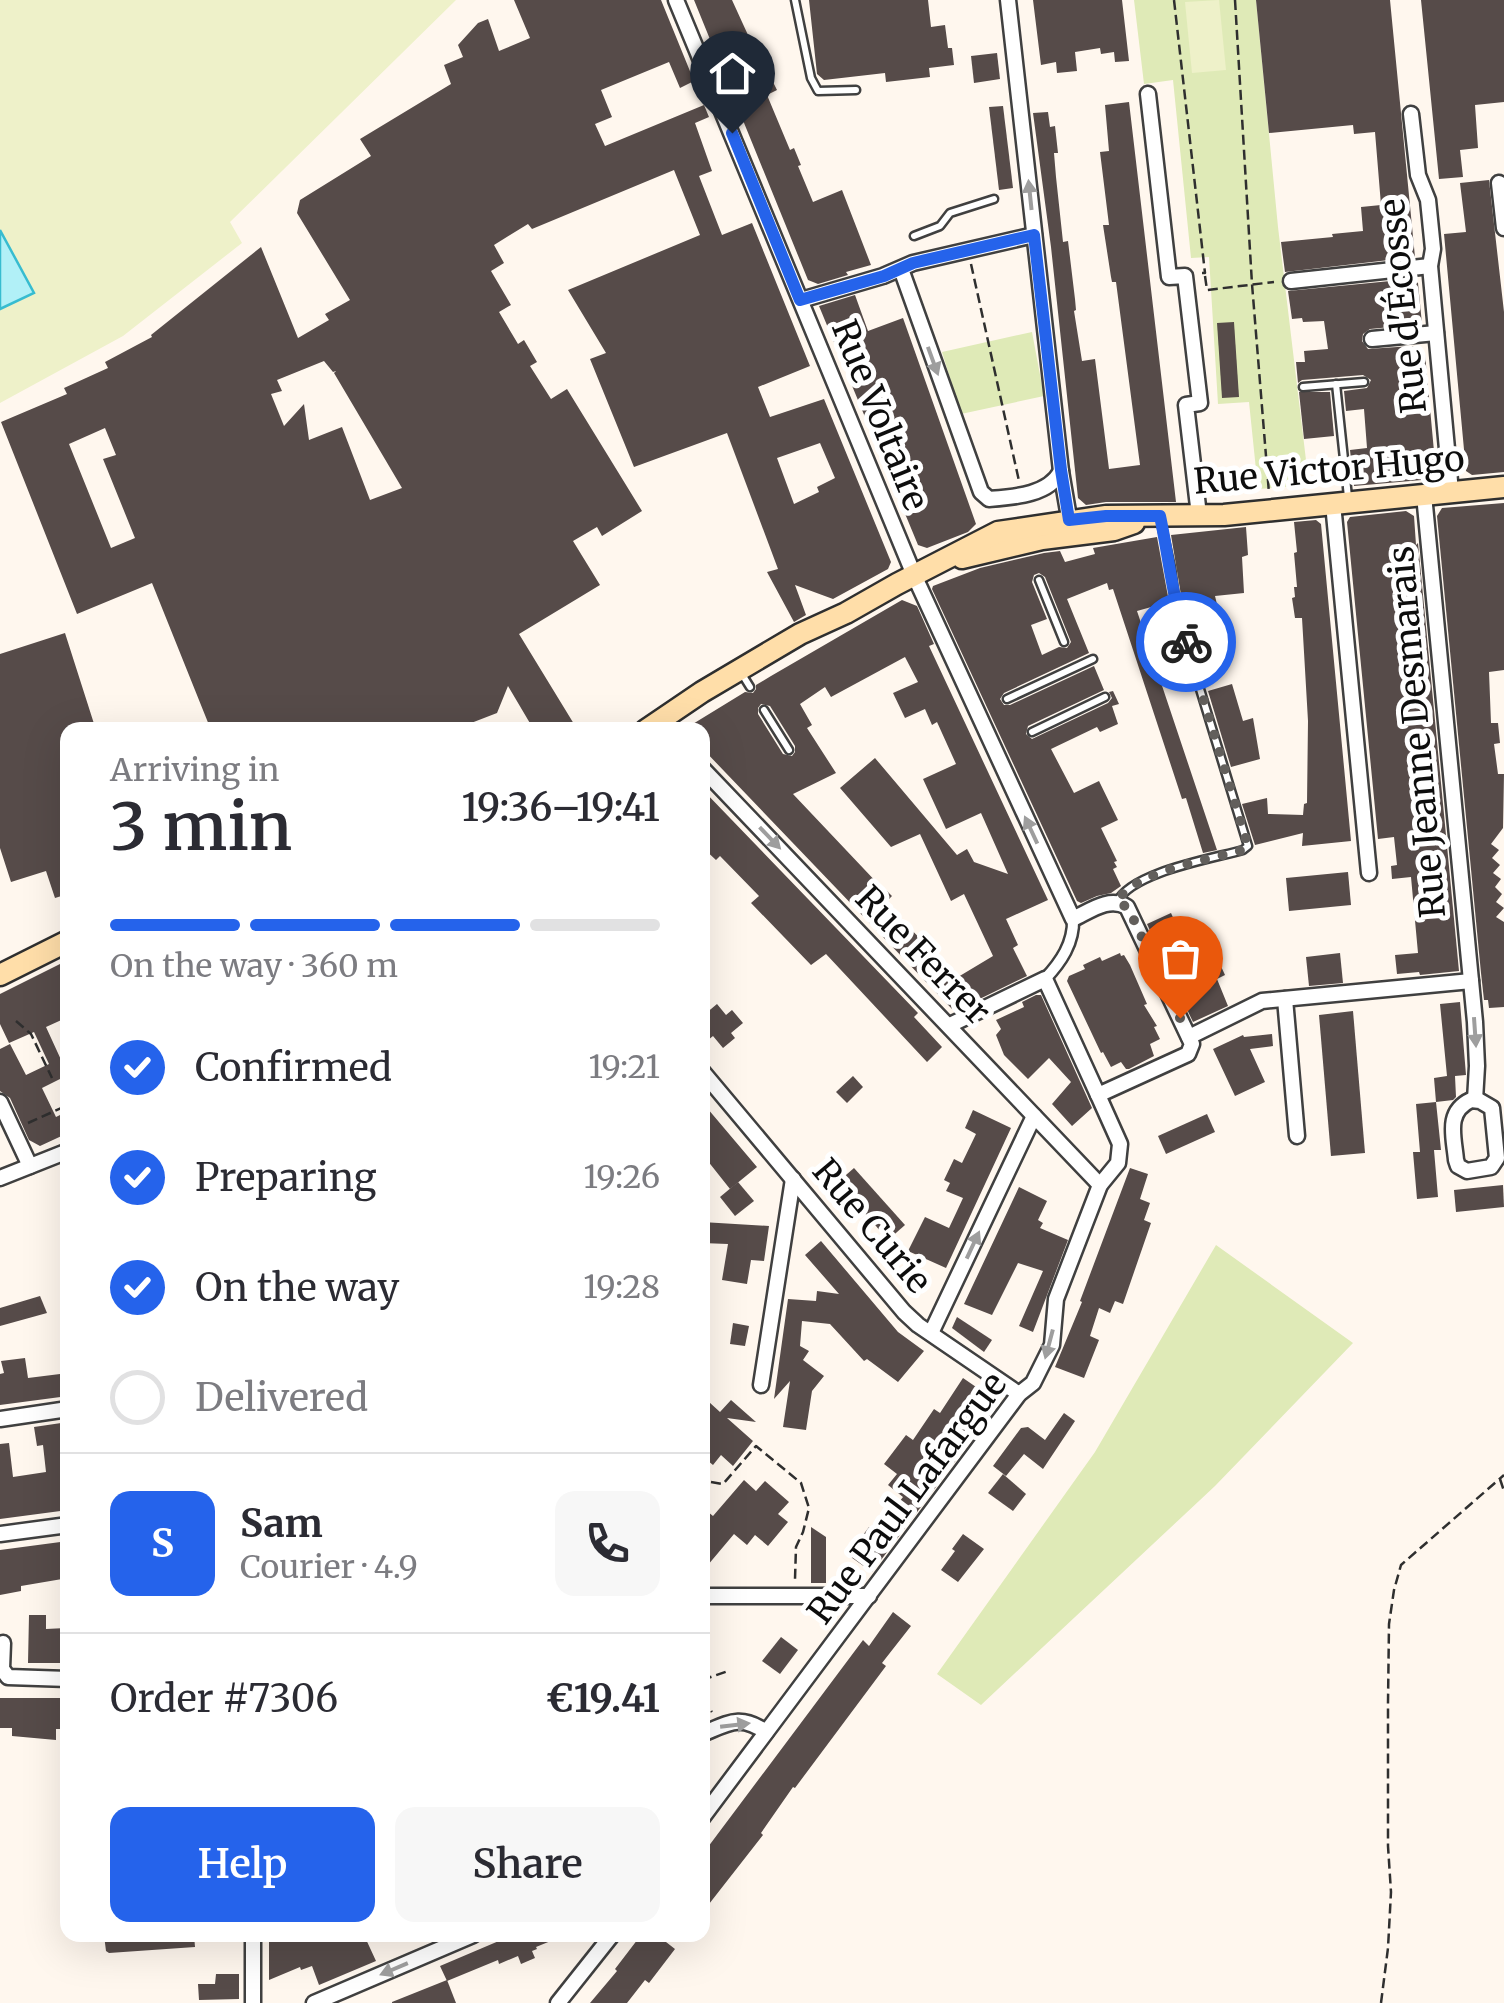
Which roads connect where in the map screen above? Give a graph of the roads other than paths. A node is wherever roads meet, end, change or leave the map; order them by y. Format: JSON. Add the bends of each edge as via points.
{"nodes":[{"id":1,"x":676,"y":0,"type":"edge"},
{"id":2,"x":794,"y":0,"type":"edge"},
{"id":3,"x":1008,"y":0,"type":"edge"},
{"id":4,"x":856,"y":90,"type":"dead end"},
{"id":5,"x":1148,"y":94,"type":"dead end"},
{"id":6,"x":1411,"y":114,"type":"dead end"},
{"id":7,"x":1499,"y":184,"type":"dead end"},
{"id":8,"x":994,"y":199,"type":"dead end"},
{"id":9,"x":1504,"y":228,"type":"edge"},
{"id":10,"x":1034,"y":235,"type":"junction"},
{"id":11,"x":914,"y":236,"type":"dead end"},
{"id":12,"x":1430,"y":266,"type":"junction"},
{"id":13,"x":901,"y":269,"type":"junction"},
{"id":14,"x":1291,"y":281,"type":"road end"},
{"id":15,"x":800,"y":300,"type":"junction"},
{"id":16,"x":1436,"y":333,"type":"junction"},
{"id":17,"x":1372,"y":339,"type":"dead end"},
{"id":18,"x":1364,"y":382,"type":"dead end"},
{"id":19,"x":1336,"y":384,"type":"junction"},
{"id":20,"x":1303,"y":388,"type":"dead end"},
{"id":21,"x":1061,"y":470,"type":"junction"},
{"id":22,"x":1504,"y":486,"type":"edge"},
{"id":23,"x":1452,"y":492,"type":"junction"},
{"id":24,"x":1424,"y":494,"type":"junction"},
{"id":25,"x":1341,"y":503,"type":"junction"},
{"id":26,"x":1198,"y":515,"type":"junction"},
{"id":27,"x":1160,"y":516,"type":"junction"},
{"id":28,"x":1070,"y":528,"type":"junction"},
{"id":29,"x":914,"y":575,"type":"junction"},
{"id":30,"x":1039,"y":580,"type":"dead end"},
{"id":31,"x":1064,"y":642,"type":"dead end"},
{"id":32,"x":1093,"y":659,"type":"dead end"},
{"id":33,"x":1105,"y":697,"type":"dead end"},
{"id":34,"x":1007,"y":699,"type":"dead end"},
{"id":35,"x":764,"y":710,"type":"dead end"},
{"id":36,"x":666,"y":722,"type":"edge"},
{"id":37,"x":1032,"y":732,"type":"dead end"},
{"id":38,"x":788,"y":750,"type":"dead end"},
{"id":39,"x":710,"y":776,"type":"edge"},
{"id":40,"x":1369,"y":873,"type":"dead end"},
{"id":41,"x":1117,"y":902,"type":"junction"},
{"id":42,"x":1072,"y":919,"type":"junction"},
{"id":43,"x":60,"y":945,"type":"edge"},
{"id":44,"x":0,"y":975,"type":"edge"},
{"id":45,"x":1044,"y":980,"type":"junction"},
{"id":46,"x":1470,"y":982,"type":"junction"},
{"id":47,"x":1285,"y":998,"type":"junction"},
{"id":48,"x":950,"y":1026,"type":"junction"},
{"id":49,"x":1189,"y":1038,"type":"junction"},
{"id":50,"x":710,"y":1080,"type":"edge"},
{"id":51,"x":1098,"y":1095,"type":"junction"},
{"id":52,"x":1476,"y":1100,"type":"junction"},
{"id":53,"x":0,"y":1102,"type":"edge"},
{"id":54,"x":1498,"y":1108,"type":"edge"},
{"id":55,"x":1034,"y":1116,"type":"junction"},
{"id":56,"x":1297,"y":1136,"type":"dead end"},
{"id":57,"x":60,"y":1155,"type":"edge"},
{"id":58,"x":30,"y":1166,"type":"junction"},
{"id":59,"x":0,"y":1178,"type":"edge"},
{"id":60,"x":793,"y":1179,"type":"junction"},
{"id":61,"x":1100,"y":1185,"type":"junction"},
{"id":62,"x":931,"y":1333,"type":"junction"},
{"id":63,"x":761,"y":1385,"type":"dead end"},
{"id":64,"x":1019,"y":1394,"type":"junction"},
{"id":65,"x":60,"y":1410,"type":"edge"},
{"id":66,"x":0,"y":1418,"type":"edge"},
{"id":67,"x":60,"y":1527,"type":"edge"},
{"id":68,"x":0,"y":1534,"type":"edge"},
{"id":69,"x":710,"y":1596,"type":"edge"},
{"id":70,"x":869,"y":1596,"type":"junction"},
{"id":71,"x":4,"y":1643,"type":"dead end"},
{"id":72,"x":60,"y":1678,"type":"edge"},
{"id":73,"x":710,"y":1731,"type":"edge"},
{"id":74,"x":766,"y":1732,"type":"junction"},
{"id":75,"x":710,"y":1807,"type":"edge"},
{"id":76,"x":253,"y":1942,"type":"edge"},
{"id":77,"x":458,"y":1942,"type":"edge"},
{"id":78,"x":606,"y":1942,"type":"edge"},
{"id":79,"x":253,"y":2003,"type":"edge"},
{"id":80,"x":314,"y":2003,"type":"edge"},
{"id":81,"x":558,"y":2003,"type":"edge"}],
"edges":[{"from":1,"to":15,"type":"street","name":"Rue Voltaire"},
{"from":2,"to":4,"type":"lane","via":[[818,91]]},
{"from":10,"to":3,"type":"street","one_way":true},
{"from":5,"to":26,"type":"street","via":[[1168,277],[1185,276],[1200,403],[1186,405]]},
{"from":6,"to":12,"type":"street","name":"Rue d'Écosse","via":[[1428,200]]},
{"from":7,"to":9,"type":"street"},
{"from":8,"to":11,"type":"lane","via":[[950,213],[940,226]]},
{"from":10,"to":13,"type":"street"},
{"from":10,"to":21,"type":"street"},
{"from":12,"to":14,"type":"street"},
{"from":12,"to":16,"type":"street","name":"Rue d'Écosse"},
{"from":13,"to":15,"type":"street"},
{"from":13,"to":21,"type":"street","one_way":true,"via":[[978,488],[990,499],[1022,494],[1047,488]]},
{"from":15,"to":29,"type":"street","name":"Rue Voltaire"},
{"from":16,"to":17,"type":"street"},
{"from":16,"to":23,"type":"street","name":"Rue d'Écosse"},
{"from":18,"to":19,"type":"lane"},
{"from":19,"to":20,"type":"lane"},
{"from":19,"to":25,"type":"lane"},
{"from":21,"to":28,"type":"street"},
{"from":22,"to":23,"type":"main road","name":"Rue Victor Hugo"},
{"from":23,"to":24,"type":"main road","name":"Rue Victor Hugo"},
{"from":24,"to":25,"type":"main road","name":"Rue Victor Hugo"},
{"from":24,"to":46,"type":"street","name":"Rue Jeanne Desmarais"},
{"from":25,"to":26,"type":"main road","name":"Rue Victor Hugo"},
{"from":25,"to":40,"type":"street"},
{"from":26,"to":27,"type":"main road","name":"Rue Victor Hugo"},
{"from":27,"to":28,"type":"main road","name":"Rue Victor Hugo","via":[[1114,530]]},
{"from":27,"to":41,"type":"lane","via":[[1177,614],[1248,846],[1168,870],[1123,891]]},
{"from":28,"to":29,"type":"main road","name":"Rue Victor Hugo"},
{"from":29,"to":36,"type":"main road","name":"Rue Victor Hugo","via":[[800,634],[744,678]]},
{"from":42,"to":29,"type":"street","name":"Rue Voltaire","one_way":true},
{"from":30,"to":31,"type":"lane"},
{"from":32,"to":34,"type":"lane"},
{"from":33,"to":37,"type":"lane"},
{"from":35,"to":38,"type":"lane"},
{"from":39,"to":48,"type":"street","name":"Rue Ferrer","one_way":true},
{"from":41,"to":42,"type":"street"},
{"from":41,"to":49,"type":"street","via":[[1131,914]]},
{"from":42,"to":45,"type":"street","via":[[1069,944]]},
{"from":43,"to":44,"type":"main road"},
{"from":45,"to":48,"type":"street"},
{"from":45,"to":51,"type":"street"},
{"from":46,"to":47,"type":"street"},
{"from":46,"to":52,"type":"street","name":"Rue Jeanne Desmarais","one_way":true},
{"from":47,"to":49,"type":"street","via":[[1258,1002]]},
{"from":47,"to":56,"type":"street"},
{"from":48,"to":55,"type":"street","name":"Rue Ferrer"},
{"from":49,"to":51,"type":"street","via":[[1188,1054]]},
{"from":50,"to":60,"type":"street","name":"Rue Curie"},
{"from":51,"to":61,"type":"street","name":"Rue Paul Lafargue","via":[[1120,1144],[1118,1163]]},
{"from":52,"to":54,"type":"street"},
{"from":52,"to":54,"type":"street","via":[[1464,1102],[1453,1118],[1462,1169],[1485,1170],[1495,1163]]},
{"from":53,"to":58,"type":"street"},
{"from":55,"to":61,"type":"street","name":"Rue Ferrer"},
{"from":62,"to":55,"type":"street","one_way":true},
{"from":57,"to":58,"type":"street"},
{"from":58,"to":59,"type":"street"},
{"from":60,"to":62,"type":"street","name":"Rue Curie","via":[[904,1312]]},
{"from":60,"to":63,"type":"street"},
{"from":61,"to":64,"type":"street","name":"Rue Paul Lafargue","one_way":true,"via":[[1056,1299],[1052,1345],[1033,1383]]},
{"from":62,"to":64,"type":"street","name":"Rue Curie"},
{"from":64,"to":70,"type":"street","name":"Rue Paul Lafargue"},
{"from":65,"to":66,"type":"street"},
{"from":67,"to":68,"type":"street"},
{"from":69,"to":70,"type":"street"},
{"from":70,"to":74,"type":"street","name":"Rue Paul Lafargue"},
{"from":71,"to":72,"type":"street","via":[[2,1669],[8,1677]]},
{"from":73,"to":74,"type":"street","one_way":true,"via":[[739,1721]]},
{"from":74,"to":75,"type":"street","name":"Rue Paul Lafargue"},
{"from":76,"to":79,"type":"street"},
{"from":77,"to":80,"type":"street","one_way":true},
{"from":78,"to":81,"type":"street"}]}
